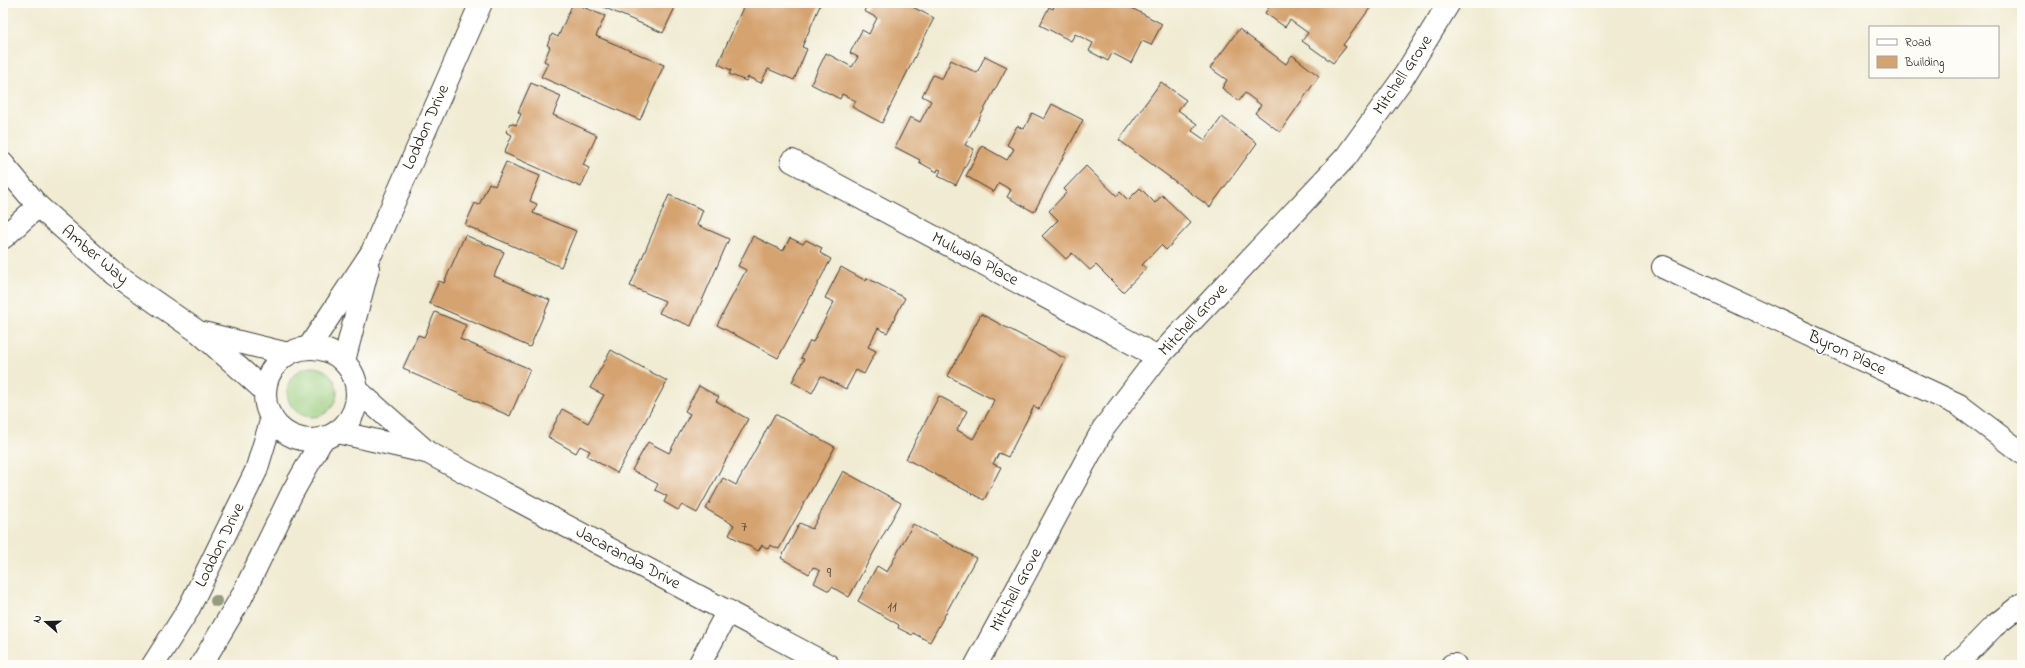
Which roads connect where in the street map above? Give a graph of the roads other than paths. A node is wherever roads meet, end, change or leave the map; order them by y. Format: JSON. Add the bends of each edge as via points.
{"nodes":[{"id":1,"x":481,"y":3,"type":"edge"},
{"id":2,"x":1449,"y":3,"type":"edge"},
{"id":3,"x":792,"y":161,"type":"dead end"},
{"id":4,"x":3,"y":164,"type":"edge"},
{"id":5,"x":38,"y":206,"type":"junction"},
{"id":6,"x":3,"y":238,"type":"edge"},
{"id":7,"x":372,"y":252,"type":"junction"},
{"id":8,"x":1663,"y":267,"type":"dead end"},
{"id":9,"x":200,"y":333,"type":"junction"},
{"id":10,"x":309,"y":347,"type":"junction"},
{"id":11,"x":288,"y":354,"type":"junction"},
{"id":12,"x":1158,"y":357,"type":"junction"},
{"id":13,"x":344,"y":362,"type":"junction"},
{"id":14,"x":357,"y":390,"type":"junction"},
{"id":15,"x":265,"y":391,"type":"junction"},
{"id":16,"x":272,"y":418,"type":"junction"},
{"id":17,"x":330,"y":435,"type":"junction"},
{"id":18,"x":427,"y":452,"type":"junction"},
{"id":19,"x":2022,"y":453,"type":"edge"},
{"id":20,"x":2022,"y":604,"type":"edge"},
{"id":21,"x":728,"y":611,"type":"junction"},
{"id":22,"x":153,"y":665,"type":"edge"},
{"id":23,"x":201,"y":665,"type":"edge"},
{"id":24,"x":699,"y":665,"type":"edge"},
{"id":25,"x":828,"y":665,"type":"edge"},
{"id":26,"x":976,"y":665,"type":"edge"},
{"id":27,"x":1956,"y":665,"type":"edge"}],
"edges":[{"from":1,"to":7,"type":"street","name":"Loddon Drive"},
{"from":2,"to":12,"type":"street","name":"Mitchell Grove","via":[[1401,81],[1346,157]]},
{"from":3,"to":12,"type":"street","name":"Mulwala Place"},
{"from":4,"to":5,"type":"street","name":"Amber Way"},
{"from":5,"to":6,"type":"street"},
{"from":5,"to":9,"type":"street","name":"Amber Way","via":[[116,275]]},
{"from":7,"to":10,"type":"street","name":"Loddon Drive"},
{"from":7,"to":13,"type":"street","name":"Loddon Drive"},
{"from":8,"to":19,"type":"street","name":"Byron Place","via":[[1959,405]]},
{"from":9,"to":11,"type":"street","name":"Amber Way"},
{"from":9,"to":15,"type":"street","name":"Amber Way"},
{"from":10,"to":11,"type":"street"},
{"from":10,"to":13,"type":"street","via":[[328,351]]},
{"from":11,"to":15,"type":"street","via":[[276,363],[268,376]]},
{"from":12,"to":26,"type":"street","name":"Mitchell Grove","via":[[1103,429]]},
{"from":13,"to":14,"type":"street","via":[[351,370]]},
{"from":14,"to":17,"type":"street","via":[[353,413],[346,424]]},
{"from":14,"to":18,"type":"street","name":"Jacaranda Drive"},
{"from":15,"to":16,"type":"street","via":[[266,405]]},
{"from":16,"to":17,"type":"street","via":[[294,437],[308,440]]},
{"from":16,"to":22,"type":"street","name":"Loddon Drive","via":[[256,471],[246,492],[188,610]]},
{"from":17,"to":18,"type":"street","name":"Jacaranda Drive"},
{"from":17,"to":23,"type":"street","via":[[292,493],[241,598]]},
{"from":18,"to":21,"type":"street","name":"Jacaranda Drive"},
{"from":20,"to":27,"type":"street","via":[[1993,627]]},
{"from":21,"to":24,"type":"street"},
{"from":21,"to":25,"type":"street","name":"Jacaranda Drive"}]}
